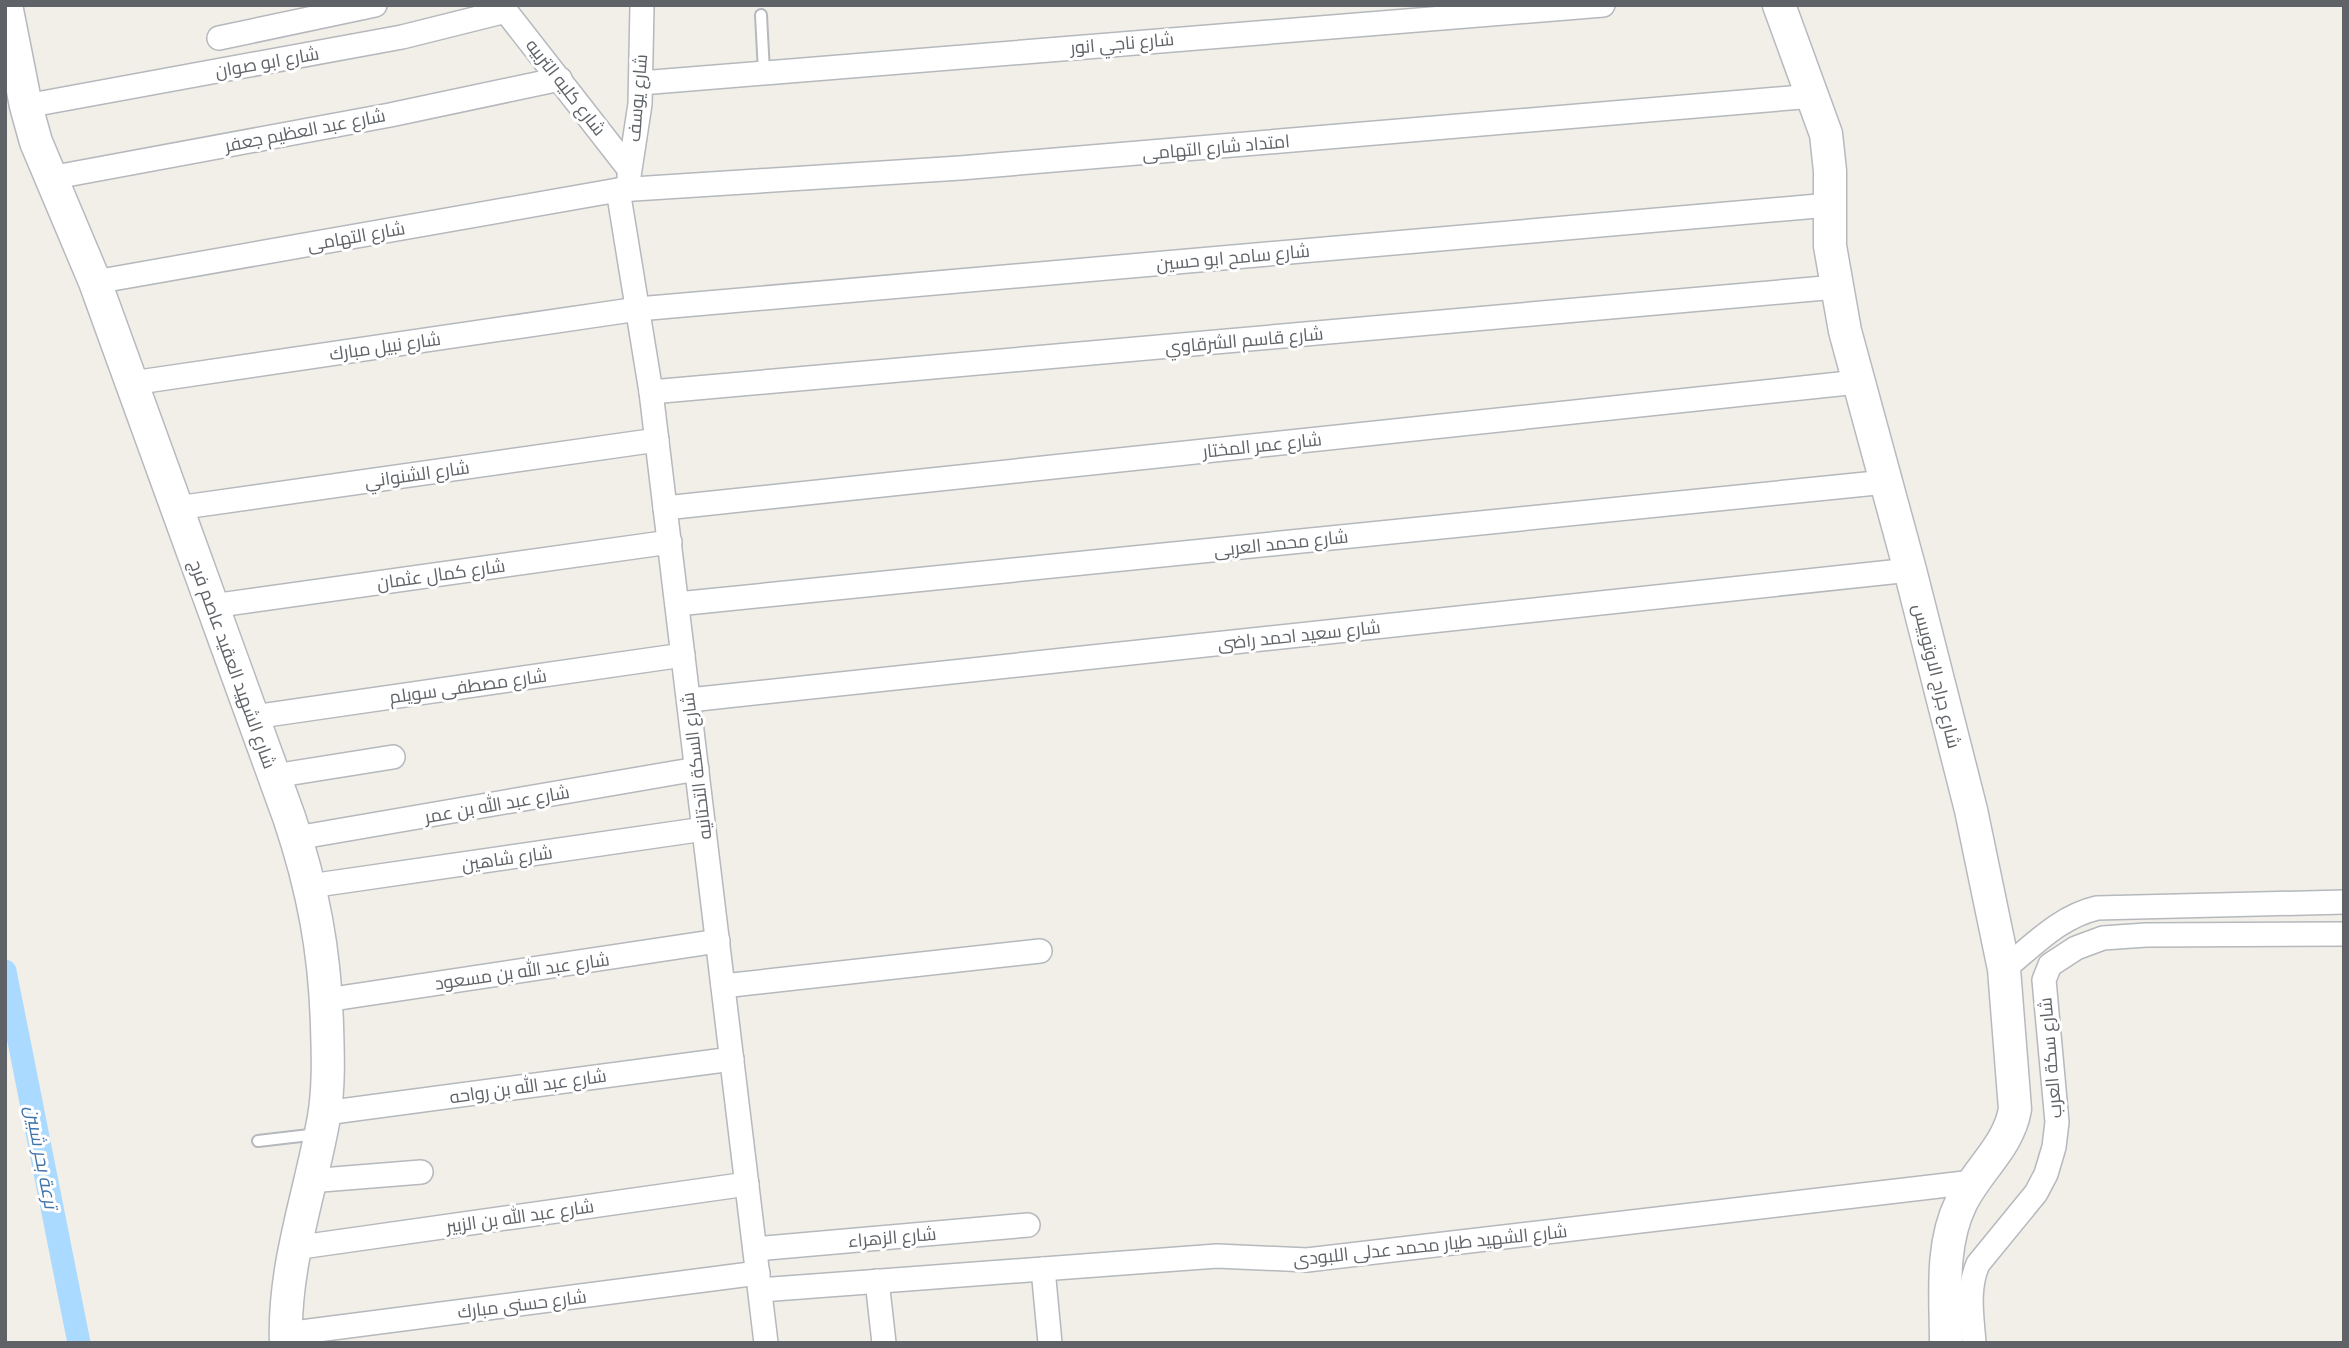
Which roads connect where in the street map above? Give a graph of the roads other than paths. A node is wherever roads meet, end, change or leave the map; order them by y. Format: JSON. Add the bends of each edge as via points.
{"nodes":[{"id":1,"x":6,"y":5,"type":"edge"},
{"id":2,"x":375,"y":5,"type":"edge"},
{"id":3,"x":642,"y":5,"type":"edge"},
{"id":4,"x":1603,"y":5,"type":"edge"},
{"id":5,"x":1779,"y":5,"type":"edge"},
{"id":6,"x":504,"y":8,"type":"edge"},
{"id":7,"x":761,"y":15,"type":"dead end"},
{"id":8,"x":219,"y":38,"type":"dead end"},
{"id":9,"x":764,"y":72,"type":"junction"},
{"id":10,"x":560,"y":79,"type":"junction"},
{"id":11,"x":641,"y":83,"type":"junction"},
{"id":12,"x":1814,"y":96,"type":"junction"},
{"id":13,"x":26,"y":106,"type":"junction"},
{"id":14,"x":50,"y":178,"type":"junction"},
{"id":15,"x":625,"y":183,"type":"junction"},
{"id":16,"x":1829,"y":205,"type":"junction"},
{"id":17,"x":95,"y":282,"type":"junction"},
{"id":18,"x":1836,"y":288,"type":"junction"},
{"id":19,"x":638,"y":309,"type":"junction"},
{"id":20,"x":1858,"y":382,"type":"junction"},
{"id":21,"x":132,"y":383,"type":"junction"},
{"id":22,"x":651,"y":392,"type":"junction"},
{"id":23,"x":657,"y":440,"type":"junction"},
{"id":24,"x":1886,"y":482,"type":"junction"},
{"id":25,"x":177,"y":508,"type":"junction"},
{"id":26,"x":665,"y":508,"type":"junction"},
{"id":27,"x":670,"y":542,"type":"junction"},
{"id":28,"x":1910,"y":570,"type":"junction"},
{"id":29,"x":677,"y":604,"type":"junction"},
{"id":30,"x":212,"y":606,"type":"junction"},
{"id":31,"x":683,"y":655,"type":"junction"},
{"id":32,"x":689,"y":699,"type":"junction"},
{"id":33,"x":253,"y":718,"type":"junction"},
{"id":34,"x":393,"y":757,"type":"dead end"},
{"id":35,"x":697,"y":769,"type":"junction"},
{"id":36,"x":274,"y":776,"type":"junction"},
{"id":37,"x":704,"y":829,"type":"junction"},
{"id":38,"x":296,"y":838,"type":"junction"},
{"id":39,"x":310,"y":887,"type":"junction"},
{"id":40,"x":2344,"y":902,"type":"edge"},
{"id":41,"x":2344,"y":934,"type":"edge"},
{"id":42,"x":718,"y":942,"type":"junction"},
{"id":43,"x":1040,"y":951,"type":"dead end"},
{"id":44,"x":2004,"y":969,"type":"junction"},
{"id":45,"x":723,"y":986,"type":"junction"},
{"id":46,"x":327,"y":1000,"type":"junction"},
{"id":47,"x":732,"y":1059,"type":"junction"},
{"id":48,"x":323,"y":1123,"type":"junction"},
{"id":49,"x":258,"y":1141,"type":"dead end"},
{"id":50,"x":421,"y":1172,"type":"dead end"},
{"id":51,"x":309,"y":1181,"type":"junction"},
{"id":52,"x":1973,"y":1182,"type":"junction"},
{"id":53,"x":747,"y":1184,"type":"junction"},
{"id":54,"x":1028,"y":1225,"type":"dead end"},
{"id":55,"x":294,"y":1248,"type":"junction"},
{"id":56,"x":755,"y":1249,"type":"junction"},
{"id":57,"x":1043,"y":1269,"type":"junction"},
{"id":58,"x":759,"y":1281,"type":"junction"},
{"id":59,"x":877,"y":1281,"type":"junction"},
{"id":60,"x":286,"y":1338,"type":"edge"},
{"id":61,"x":766,"y":1343,"type":"edge"},
{"id":62,"x":884,"y":1343,"type":"edge"},
{"id":63,"x":1050,"y":1343,"type":"edge"},
{"id":64,"x":1946,"y":1343,"type":"edge"},
{"id":65,"x":1974,"y":1343,"type":"edge"}],
"edges":[{"from":1,"to":13,"type":"street","name":"شارع الشهيد العقيد عاصم فرج"},
{"from":2,"to":8,"type":"street"},
{"from":3,"to":11,"type":"street","name":"شارع يوسف"},
{"from":4,"to":9,"type":"street","name":"شارع ناجي انور"},
{"from":5,"to":12,"type":"street","name":"شارع جراج الاوتوبيس"},
{"from":6,"to":10,"type":"street","name":"شارع كليه التربيه"},
{"from":6,"to":13,"type":"street","name":"شارع ابو صوان","via":[[402,37]]},
{"from":7,"to":9,"type":"lane"},
{"from":9,"to":11,"type":"street","name":"شارع ناجي انور"},
{"from":10,"to":14,"type":"street","name":"شارع عبد العظيم جعفر"},
{"from":10,"to":15,"type":"street","name":"شارع كليه التربيه"},
{"from":11,"to":15,"type":"street","name":"شارع يوسف"},
{"from":12,"to":15,"type":"street","name":"امتداد شارع التهامى","via":[[960,169]]},
{"from":12,"to":16,"type":"street","name":"شارع جراج الاوتوبيس","via":[[1826,134]]},
{"from":13,"to":14,"type":"street","name":"شارع الشهيد العقيد عاصم فرج"},
{"from":14,"to":17,"type":"street","name":"شارع الشهيد العقيد عاصم فرج"},
{"from":15,"to":17,"type":"street","name":"شارع التهامى"},
{"from":15,"to":19,"type":"street","name":"شارع السكة التحتانيه"},
{"from":16,"to":18,"type":"street","name":"شارع جراج الاوتوبيس"},
{"from":16,"to":19,"type":"street","name":"شارع سامح ابو حسين"},
{"from":17,"to":21,"type":"street","name":"شارع الشهيد العقيد عاصم فرج"},
{"from":18,"to":20,"type":"street","name":"شارع جراج الاوتوبيس"},
{"from":18,"to":22,"type":"street","name":"شارع قاسم الشرقاوي"},
{"from":19,"to":21,"type":"street","name":"شارع نبيل مبارك"},
{"from":19,"to":22,"type":"street","name":"شارع السكة التحتانيه"},
{"from":20,"to":24,"type":"street","name":"شارع جراج الاوتوبيس"},
{"from":20,"to":26,"type":"street","name":"شارع عمر المختار"},
{"from":21,"to":25,"type":"street","name":"شارع الشهيد العقيد عاصم فرج"},
{"from":22,"to":23,"type":"street","name":"شارع السكة التحتانيه"},
{"from":23,"to":25,"type":"street","name":"شارع الشنواني"},
{"from":23,"to":26,"type":"street","name":"شارع السكة التحتانيه"},
{"from":24,"to":28,"type":"street","name":"شارع جراج الاوتوبيس"},
{"from":24,"to":29,"type":"street","name":"شارع محمد العربى"},
{"from":25,"to":30,"type":"street","name":"شارع الشهيد العقيد عاصم فرج"},
{"from":26,"to":27,"type":"street","name":"شارع السكة التحتانيه"},
{"from":27,"to":29,"type":"street","name":"شارع السكة التحتانيه"},
{"from":27,"to":30,"type":"street","name":"شارع كمال عثمان"},
{"from":28,"to":32,"type":"street","name":"شارع سعيد احمد راضى"},
{"from":28,"to":44,"type":"street","name":"شارع جراج الاوتوبيس","via":[[1971,810]]},
{"from":29,"to":31,"type":"street","name":"شارع السكة التحتانيه"},
{"from":30,"to":33,"type":"street","name":"شارع الشهيد العقيد عاصم فرج"},
{"from":31,"to":32,"type":"street","name":"شارع السكة التحتانيه"},
{"from":31,"to":33,"type":"street","name":"شارع مصطفى سويلم"},
{"from":32,"to":35,"type":"street","name":"شارع السكة التحتانيه"},
{"from":33,"to":36,"type":"street","name":"شارع الشهيد العقيد عاصم فرج"},
{"from":34,"to":36,"type":"street"},
{"from":35,"to":37,"type":"street","name":"شارع السكة التحتانيه"},
{"from":35,"to":38,"type":"street","name":"شارع عبد الله بن عمر"},
{"from":36,"to":38,"type":"street","name":"شارع الشهيد العقيد عاصم فرج"},
{"from":37,"to":39,"type":"street","name":"شارع شاهين"},
{"from":37,"to":42,"type":"street","name":"شارع السكة التحتانيه"},
{"from":38,"to":39,"type":"street","name":"شارع الشهيد العقيد عاصم فرج"},
{"from":39,"to":46,"type":"street","name":"شارع الشهيد العقيد عاصم فرج"},
{"from":40,"to":44,"type":"street","via":[[2097,908],[2063,920]]},
{"from":41,"to":65,"type":"street","name":"شارع سكة العرب","via":[[2104,938],[2076,948],[2050,965],[2044,980],[2057,1122],[2054,1147],[2036,1192],[1972,1276]]},
{"from":42,"to":45,"type":"street","name":"شارع السكة التحتانيه"},
{"from":42,"to":46,"type":"street","name":"شارع عبد الله بن مسعود"},
{"from":43,"to":45,"type":"street"},
{"from":44,"to":52,"type":"street","name":"شارع جراج الاوتوبيس","via":[[2013,1125]]},
{"from":45,"to":47,"type":"street","name":"شارع السكة التحتانيه"},
{"from":46,"to":48,"type":"street","name":"شارع الشهيد العقيد عاصم فرج","via":[[329,1059]]},
{"from":47,"to":48,"type":"street","name":"شارع عبد الله بن رواحه"},
{"from":47,"to":53,"type":"street","name":"شارع السكة التحتانيه"},
{"from":48,"to":49,"type":"lane"},
{"from":48,"to":51,"type":"street","name":"شارع الشهيد العقيد عاصم فرج"},
{"from":50,"to":51,"type":"street"},
{"from":51,"to":55,"type":"street","name":"شارع الشهيد العقيد عاصم فرج"},
{"from":52,"to":57,"type":"street","name":"شارع الشهيد طيار محمد عدلى اللبودى","via":[[1307,1260],[1230,1256]]},
{"from":52,"to":64,"type":"street","name":"شارع جراج الاوتوبيس","via":[[1949,1235]]},
{"from":53,"to":55,"type":"street","name":"شارع عبد الله بن الزبير"},
{"from":53,"to":56,"type":"street","name":"شارع السكة التحتانيه"},
{"from":54,"to":56,"type":"street","name":"شارع الزهراء"},
{"from":55,"to":60,"type":"street","name":"شارع الشهيد العقيد عاصم فرج"},
{"from":56,"to":58,"type":"street","name":"شارع السكة التحتانيه"},
{"from":57,"to":59,"type":"street","name":"شارع الشهيد طيار محمد عدلى اللبودى"},
{"from":57,"to":63,"type":"street"},
{"from":58,"to":59,"type":"street","name":"شارع الشهيد طيار محمد عدلى اللبودى"},
{"from":58,"to":60,"type":"street","name":"شارع حسنى مبارك"},
{"from":58,"to":61,"type":"street","name":"شارع السكة التحتانيه"},
{"from":59,"to":62,"type":"street"}]}
